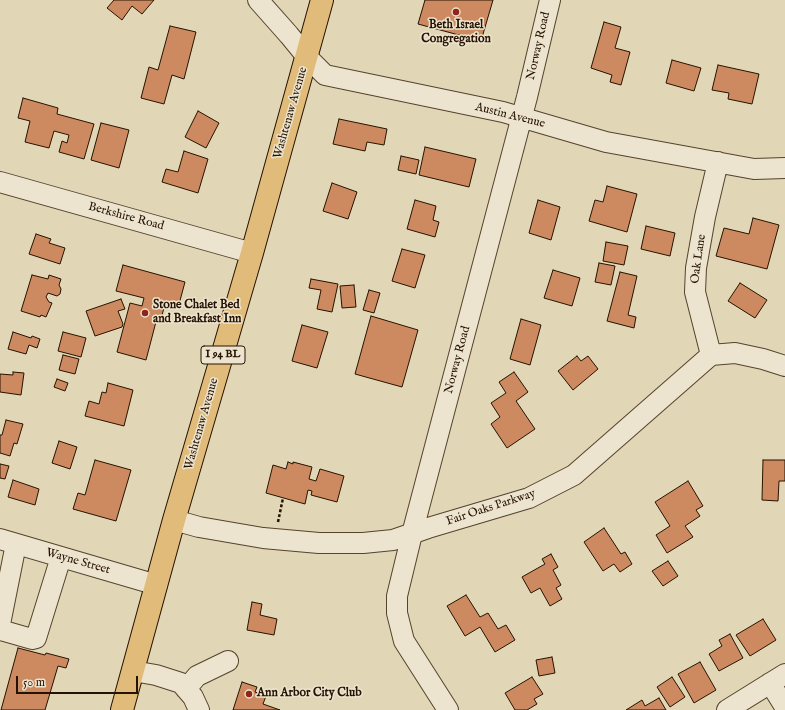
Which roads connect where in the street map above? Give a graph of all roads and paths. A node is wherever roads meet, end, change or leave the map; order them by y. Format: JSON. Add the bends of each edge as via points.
{"nodes":[{"id":1,"x":258,"y":0,"type":"edge"},
{"id":2,"x":322,"y":0,"type":"edge"},
{"id":3,"x":550,"y":0,"type":"edge"},
{"id":4,"x":307,"y":57,"type":"junction"},
{"id":5,"x":521,"y":118,"type":"junction"},
{"id":6,"x":718,"y":162,"type":"junction"},
{"id":7,"x":785,"y":168,"type":"edge"},
{"id":8,"x":0,"y":182,"type":"edge"},
{"id":9,"x":252,"y":253,"type":"junction"},
{"id":10,"x":711,"y":355,"type":"junction"},
{"id":11,"x":785,"y":366,"type":"edge"},
{"id":12,"x":283,"y":498,"type":"dead end"},
{"id":13,"x":174,"y":520,"type":"junction"},
{"id":14,"x":277,"y":524,"type":"dead end"},
{"id":15,"x":412,"y":534,"type":"junction"},
{"id":16,"x":8,"y":541,"type":"edge"},
{"id":17,"x":61,"y":557,"type":"junction"},
{"id":18,"x":157,"y":585,"type":"junction"},
{"id":19,"x":0,"y":624,"type":"edge"},
{"id":20,"x":228,"y":661,"type":"dead end"},
{"id":21,"x":133,"y":671,"type":"junction"},
{"id":22,"x":778,"y":679,"type":"edge"},
{"id":23,"x":186,"y":689,"type":"junction"},
{"id":24,"x":785,"y":707,"type":"edge"},
{"id":25,"x":122,"y":710,"type":"edge"},
{"id":26,"x":199,"y":710,"type":"edge"},
{"id":27,"x":448,"y":710,"type":"edge"},
{"id":28,"x":727,"y":710,"type":"edge"}],
"edges":[{"from":1,"to":4,"type":"street","name":"Austin Avenue"},
{"from":2,"to":4,"type":"main road","name":"Washtenaw Avenue","number":"I 94 BL"},
{"from":3,"to":5,"type":"street","name":"Norway Road"},
{"from":4,"to":5,"type":"street","name":"Austin Avenue","via":[[325,75],[503,112]]},
{"from":4,"to":9,"type":"main road","name":"Washtenaw Avenue","number":"I 94 BL"},
{"from":5,"to":6,"type":"street","name":"Austin Avenue","via":[[606,142]]},
{"from":5,"to":15,"type":"street","name":"Norway Road"},
{"from":6,"to":7,"type":"street","name":"Austin Avenue","via":[[754,169]]},
{"from":6,"to":10,"type":"street","name":"Oak Lane","via":[[697,261],[695,292]]},
{"from":8,"to":9,"type":"street","name":"Berkshire Road"},
{"from":9,"to":13,"type":"main road","name":"Washtenaw Avenue","number":"I 94 BL"},
{"from":10,"to":11,"type":"street","via":[[735,353]]},
{"from":10,"to":15,"type":"street","name":"Fair Oaks Parkway","via":[[574,475],[529,498]]},
{"from":12,"to":14,"type":"path"},
{"from":13,"to":15,"type":"street","name":"Fair Oaks Parkway","via":[[199,527],[319,543],[363,543],[393,540]]},
{"from":13,"to":18,"type":"main road","name":"Washtenaw Avenue","number":"I 94 BL"},
{"from":15,"to":27,"type":"street","name":"Norway Road","via":[[398,596],[397,613],[404,641]]},
{"from":16,"to":17,"type":"street","name":"Wayne Street"},
{"from":16,"to":19,"type":"street"},
{"from":17,"to":18,"type":"street","name":"Wayne Street"},
{"from":17,"to":19,"type":"street","via":[[36,638],[4,631]]},
{"from":18,"to":21,"type":"main road","name":"Washtenaw Avenue","number":"I 94 BL"},
{"from":20,"to":23,"type":"street","via":[[197,676]]},
{"from":21,"to":23,"type":"street","via":[[181,683]]},
{"from":21,"to":25,"type":"main road","name":"Washtenaw Avenue","number":"I 94 BL"},
{"from":22,"to":24,"type":"street"},
{"from":22,"to":28,"type":"street"},
{"from":23,"to":26,"type":"street"}]}
